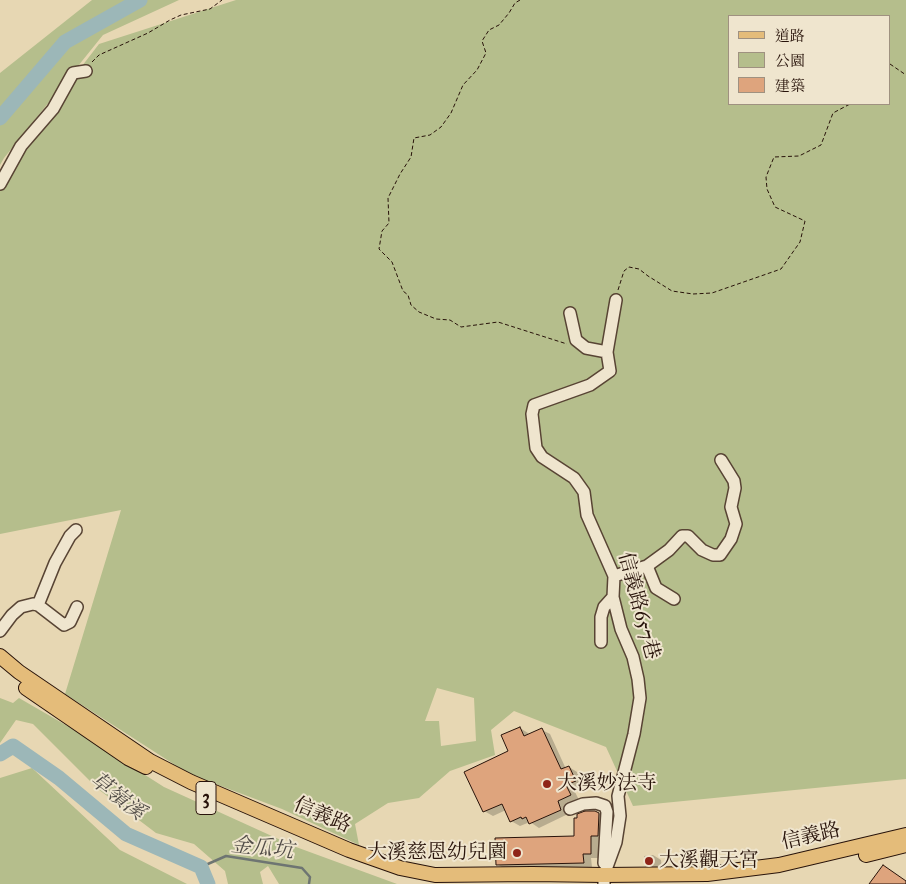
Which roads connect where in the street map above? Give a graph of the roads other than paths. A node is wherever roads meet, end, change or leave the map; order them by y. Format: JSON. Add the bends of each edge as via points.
{"nodes":[{"id":1,"x":86,"y":71,"type":"road end"},
{"id":2,"x":0,"y":184,"type":"edge"},
{"id":3,"x":616,"y":300,"type":"road end"},
{"id":4,"x":570,"y":313,"type":"dead end"},
{"id":5,"x":607,"y":352,"type":"junction"},
{"id":6,"x":721,"y":460,"type":"dead end"},
{"id":7,"x":76,"y":530,"type":"dead end"},
{"id":8,"x":648,"y":566,"type":"junction"},
{"id":9,"x":614,"y":576,"type":"junction"},
{"id":10,"x":613,"y":596,"type":"junction"},
{"id":11,"x":674,"y":599,"type":"dead end"},
{"id":12,"x":38,"y":605,"type":"junction"},
{"id":13,"x":77,"y":607,"type":"dead end"},
{"id":14,"x":0,"y":631,"type":"edge"},
{"id":15,"x":600,"y":642,"type":"dead end"},
{"id":16,"x":0,"y":656,"type":"edge"},
{"id":17,"x":0,"y":668,"type":"edge"},
{"id":18,"x":570,"y":809,"type":"dead end"},
{"id":19,"x":906,"y":835,"type":"edge"},
{"id":20,"x":906,"y":845,"type":"edge"},
{"id":21,"x":531,"y":879,"type":"edge"},
{"id":22,"x":604,"y":880,"type":"edge"},
{"id":23,"x":434,"y":884,"type":"edge"},
{"id":24,"x":638,"y":884,"type":"edge"}],
"edges":[{"from":1,"to":2,"type":"street","via":[[73,73],[53,109],[21,146]]},
{"from":3,"to":5,"type":"street"},
{"from":4,"to":5,"type":"street","via":[[576,340],[586,348]]},
{"from":5,"to":9,"type":"street","name":"信義路657巷","via":[[610,371],[590,385],[534,405],[532,414],[536,448],[542,457],[574,478],[584,492],[587,515]]},
{"from":6,"to":8,"type":"street","via":[[734,481],[731,506],[736,524],[720,555],[702,550],[688,536],[682,536]]},
{"from":7,"to":12,"type":"street","via":[[55,563]]},
{"from":8,"to":9,"type":"street"},
{"from":8,"to":11,"type":"street","via":[[656,588]]},
{"from":9,"to":10,"type":"street","name":"信義路657巷"},
{"from":10,"to":15,"type":"street","via":[[601,617]]},
{"from":10,"to":22,"type":"street","name":"信義路657巷","via":[[621,629],[633,657],[640,698],[618,796],[620,816],[616,842]]},
{"from":12,"to":13,"type":"street","via":[[64,625],[70,622]]},
{"from":12,"to":14,"type":"street","via":[[21,607]]},
{"from":16,"to":21,"type":"main road","name":"信義路","number":"3","via":[[18,672],[150,761],[349,850],[400,868],[435,875]]},
{"from":17,"to":23,"type":"main road","name":"信義路","number":"3","via":[[128,758],[209,800],[347,859],[397,876]]},
{"from":18,"to":22,"type":"street","via":[[583,804],[605,806]]},
{"from":19,"to":22,"type":"main road","name":"信義路","number":"3","via":[[779,865],[707,874]]},
{"from":20,"to":24,"type":"main road","name":"信義路","via":[[779,874],[710,882]]},
{"from":21,"to":22,"type":"main road","name":"信義路","number":"3"}]}
